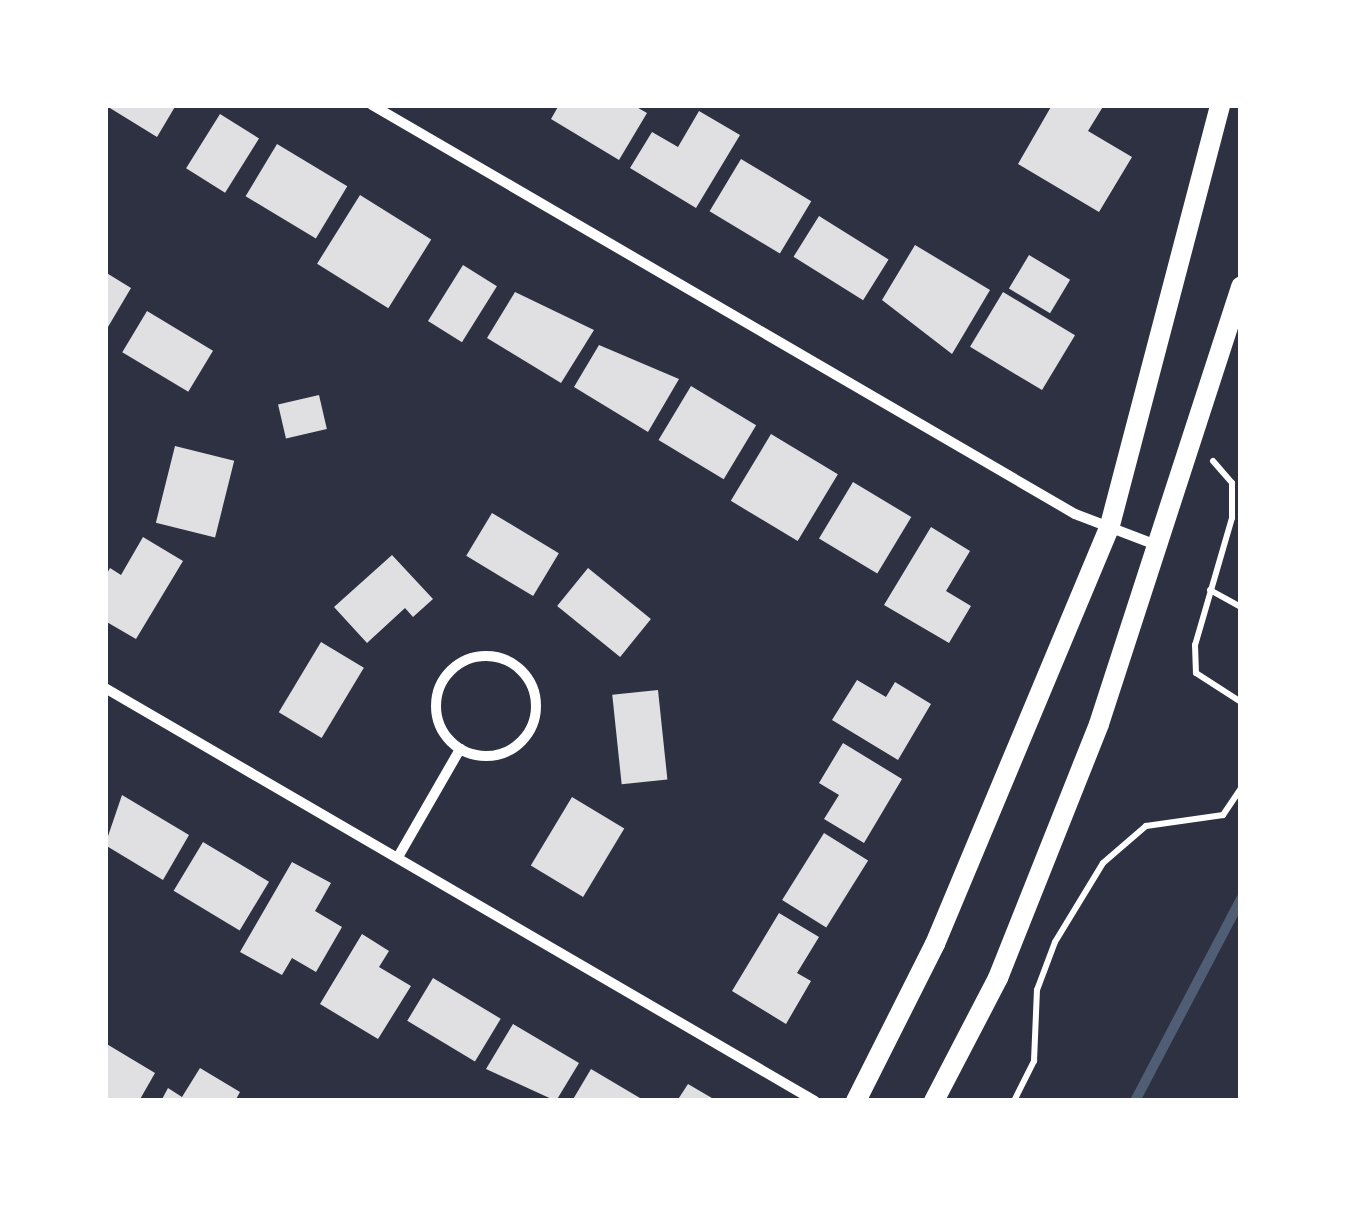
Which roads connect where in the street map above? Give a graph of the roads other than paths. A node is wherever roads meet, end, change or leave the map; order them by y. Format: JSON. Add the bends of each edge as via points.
{"nodes":[{"id":1,"x":372,"y":105,"type":"edge"},
{"id":2,"x":1220,"y":105,"type":"edge"},
{"id":3,"x":1241,"y":286,"type":"edge"},
{"id":4,"x":1109,"y":529,"type":"junction"},
{"id":5,"x":1158,"y":545,"type":"junction"},
{"id":6,"x":105,"y":688,"type":"edge"},
{"id":7,"x":460,"y":749,"type":"junction"},
{"id":8,"x":398,"y":857,"type":"junction"},
{"id":9,"x":815,"y":1101,"type":"edge"},
{"id":10,"x":856,"y":1101,"type":"edge"},
{"id":11,"x":934,"y":1101,"type":"edge"}],
"edges":[{"from":1,"to":4,"type":"street"},
{"from":2,"to":4,"type":"main road"},
{"from":3,"to":5,"type":"main road"},
{"from":4,"to":5,"type":"street"},
{"from":4,"to":10,"type":"main road","via":[[935,944]]},
{"from":5,"to":11,"type":"main road","via":[[998,978]]},
{"from":6,"to":8,"type":"street"},
{"from":7,"to":7,"type":"street","via":[[498,756],[530,733],[536,695],[513,663],[475,657],[444,679],[437,718]]},
{"from":7,"to":8,"type":"street"},
{"from":8,"to":9,"type":"street"}]}
